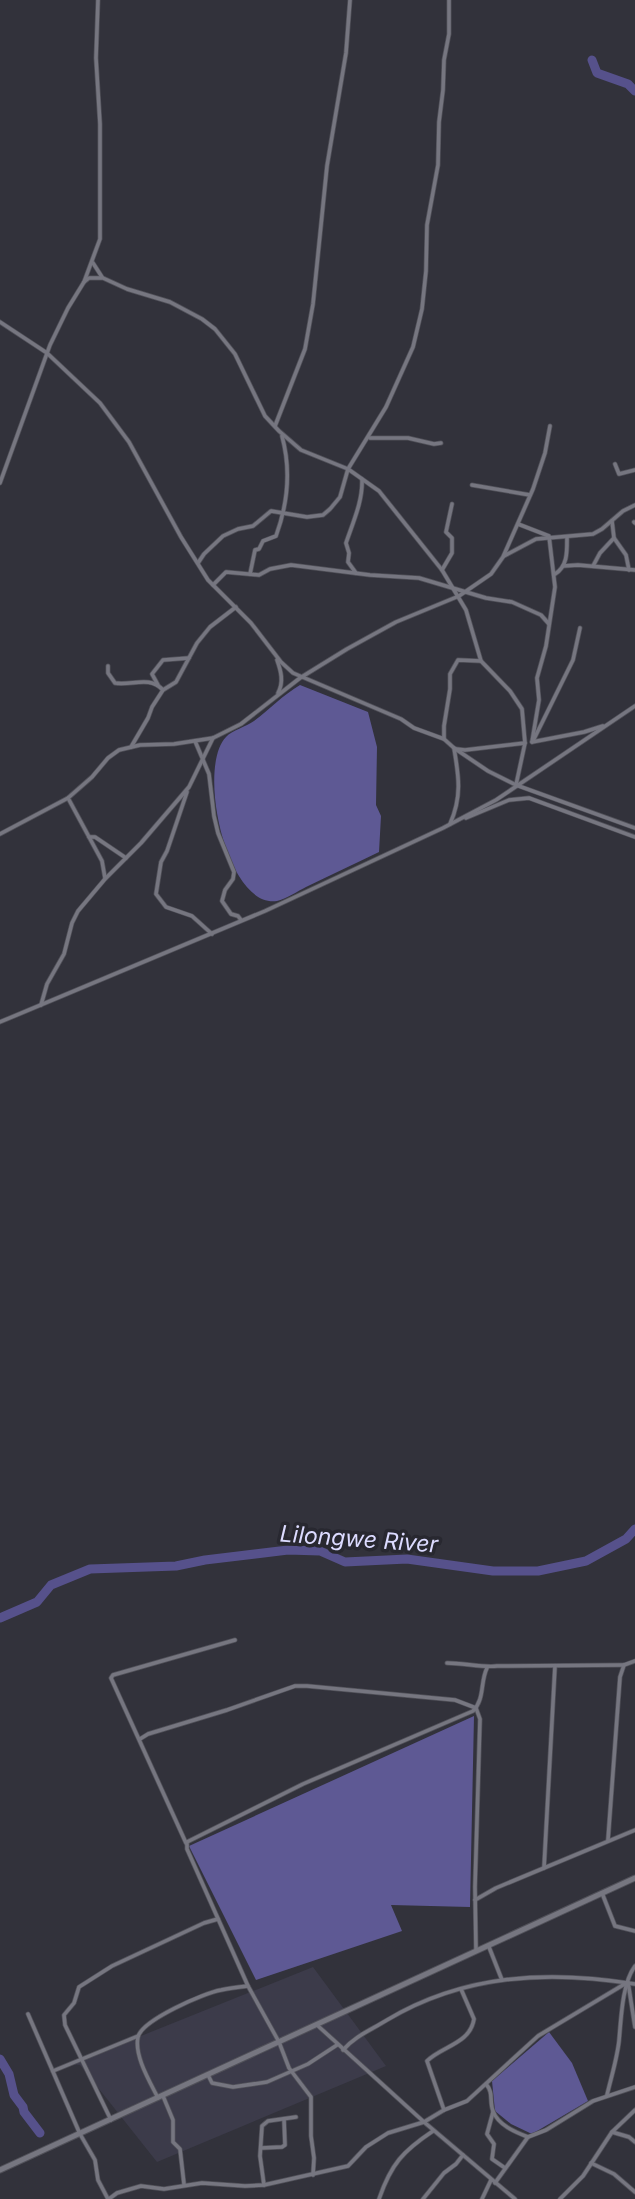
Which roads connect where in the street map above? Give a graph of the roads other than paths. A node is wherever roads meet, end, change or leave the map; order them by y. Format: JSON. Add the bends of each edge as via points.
{"nodes":[{"id":1,"x":98,"y":0,"type":"edge"},
{"id":2,"x":349,"y":0,"type":"edge"},
{"id":3,"x":449,"y":0,"type":"edge"},
{"id":4,"x":93,"y":262,"type":"junction"},
{"id":5,"x":103,"y":278,"type":"junction"},
{"id":6,"x":84,"y":282,"type":"junction"},
{"id":7,"x":0,"y":322,"type":"edge"},
{"id":8,"x":47,"y":353,"type":"junction"},
{"id":9,"x":275,"y":426,"type":"junction"},
{"id":10,"x":550,"y":426,"type":"dead end"},
{"id":11,"x":281,"y":434,"type":"junction"},
{"id":12,"x":368,"y":439,"type":"junction"},
{"id":13,"x":441,"y":443,"type":"dead end"},
{"id":14,"x":615,"y":464,"type":"dead end"},
{"id":15,"x":348,"y":469,"type":"junction"},
{"id":16,"x":635,"y":470,"type":"edge"},
{"id":17,"x":362,"y":479,"type":"junction"},
{"id":18,"x":0,"y":483,"type":"edge"},
{"id":19,"x":472,"y":485,"type":"dead end"},
{"id":20,"x":530,"y":495,"type":"junction"},
{"id":21,"x":452,"y":504,"type":"dead end"},
{"id":22,"x":635,"y":505,"type":"edge"},
{"id":23,"x":284,"y":514,"type":"junction"},
{"id":24,"x":612,"y":521,"type":"junction"},
{"id":25,"x":518,"y":524,"type":"junction"},
{"id":26,"x":550,"y":536,"type":"junction"},
{"id":27,"x":567,"y":537,"type":"junction"},
{"id":28,"x":614,"y":538,"type":"junction"},
{"id":29,"x":503,"y":556,"type":"junction"},
{"id":30,"x":198,"y":563,"type":"junction"},
{"id":31,"x":563,"y":566,"type":"junction"},
{"id":32,"x":593,"y":566,"type":"junction"},
{"id":33,"x":442,"y":570,"type":"junction"},
{"id":34,"x":629,"y":570,"type":"junction"},
{"id":35,"x":635,"y":570,"type":"edge"},
{"id":36,"x":356,"y":573,"type":"junction"},
{"id":37,"x":250,"y":574,"type":"junction"},
{"id":38,"x":555,"y":574,"type":"junction"},
{"id":39,"x":213,"y":586,"type":"junction"},
{"id":40,"x":454,"y":590,"type":"junction"},
{"id":41,"x":465,"y":593,"type":"junction"},
{"id":42,"x":459,"y":596,"type":"junction"},
{"id":43,"x":236,"y":607,"type":"junction"},
{"id":44,"x":549,"y":624,"type":"junction"},
{"id":45,"x":580,"y":628,"type":"dead end"},
{"id":46,"x":276,"y":655,"type":"junction"},
{"id":47,"x":189,"y":657,"type":"junction"},
{"id":48,"x":481,"y":661,"type":"junction"},
{"id":49,"x":108,"y":666,"type":"dead end"},
{"id":50,"x":300,"y":678,"type":"junction"},
{"id":51,"x":158,"y":685,"type":"junction"},
{"id":52,"x":163,"y":690,"type":"junction"},
{"id":53,"x":277,"y":695,"type":"junction"},
{"id":54,"x":635,"y":706,"type":"edge"},
{"id":55,"x":608,"y":724,"type":"junction"},
{"id":56,"x":213,"y":738,"type":"junction"},
{"id":57,"x":444,"y":739,"type":"junction"},
{"id":58,"x":195,"y":741,"type":"junction"},
{"id":59,"x":532,"y":742,"type":"junction"},
{"id":60,"x":525,"y":743,"type":"junction"},
{"id":61,"x":131,"y":747,"type":"junction"},
{"id":62,"x":454,"y":748,"type":"junction"},
{"id":63,"x":203,"y":758,"type":"junction"},
{"id":64,"x":516,"y":785,"type":"junction"},
{"id":65,"x":190,"y":787,"type":"junction"},
{"id":66,"x":68,"y":798,"type":"junction"},
{"id":67,"x":457,"y":820,"type":"junction"},
{"id":68,"x":450,"y":824,"type":"junction"},
{"id":69,"x":635,"y":828,"type":"edge"},
{"id":70,"x":0,"y":834,"type":"edge"},
{"id":71,"x":635,"y":836,"type":"edge"},
{"id":72,"x":89,"y":837,"type":"junction"},
{"id":73,"x":126,"y":858,"type":"junction"},
{"id":74,"x":105,"y":879,"type":"junction"},
{"id":75,"x":241,"y":920,"type":"junction"},
{"id":76,"x":212,"y":934,"type":"junction"},
{"id":77,"x":41,"y":1004,"type":"junction"},
{"id":78,"x":0,"y":1022,"type":"edge"},
{"id":79,"x":235,"y":1640,"type":"dead end"},
{"id":80,"x":635,"y":1661,"type":"edge"},
{"id":81,"x":447,"y":1663,"type":"dead end"},
{"id":82,"x":624,"y":1665,"type":"junction"},
{"id":83,"x":555,"y":1666,"type":"junction"},
{"id":84,"x":487,"y":1668,"type":"junction"},
{"id":85,"x":477,"y":1708,"type":"junction"},
{"id":86,"x":140,"y":1739,"type":"junction"},
{"id":87,"x":635,"y":1830,"type":"edge"},
{"id":88,"x":608,"y":1840,"type":"junction"},
{"id":89,"x":186,"y":1846,"type":"junction"},
{"id":90,"x":544,"y":1867,"type":"junction"},
{"id":91,"x":635,"y":1878,"type":"edge"},
{"id":92,"x":602,"y":1893,"type":"junction"},
{"id":93,"x":475,"y":1900,"type":"junction"},
{"id":94,"x":218,"y":1919,"type":"junction"},
{"id":95,"x":635,"y":1931,"type":"edge"},
{"id":96,"x":488,"y":1945,"type":"junction"},
{"id":97,"x":476,"y":1950,"type":"junction"},
{"id":98,"x":635,"y":1966,"type":"edge"},
{"id":99,"x":502,"y":1980,"type":"junction"},
{"id":100,"x":628,"y":1982,"type":"junction"},
{"id":101,"x":635,"y":1983,"type":"edge"},
{"id":102,"x":248,"y":1986,"type":"junction"},
{"id":103,"x":460,"y":1989,"type":"junction"},
{"id":104,"x":28,"y":2014,"type":"dead end"},
{"id":105,"x":317,"y":2025,"type":"junction"},
{"id":106,"x":635,"y":2027,"type":"edge"},
{"id":107,"x":138,"y":2036,"type":"junction"},
{"id":108,"x":279,"y":2042,"type":"junction"},
{"id":109,"x":337,"y":2045,"type":"junction"},
{"id":110,"x":343,"y":2050,"type":"junction"},
{"id":111,"x":83,"y":2059,"type":"junction"},
{"id":112,"x":53,"y":2070,"type":"junction"},
{"id":113,"x":292,"y":2071,"type":"junction"},
{"id":114,"x":208,"y":2075,"type":"junction"},
{"id":115,"x":486,"y":2084,"type":"junction"},
{"id":116,"x":635,"y":2087,"type":"edge"},
{"id":117,"x":607,"y":2095,"type":"junction"},
{"id":118,"x":160,"y":2097,"type":"junction"},
{"id":119,"x":444,"y":2110,"type":"junction"},
{"id":120,"x":635,"y":2110,"type":"edge"},
{"id":121,"x":493,"y":2112,"type":"junction"},
{"id":122,"x":296,"y":2116,"type":"dead end"},
{"id":123,"x":284,"y":2119,"type":"junction"},
{"id":124,"x":111,"y":2120,"type":"junction"},
{"id":125,"x":424,"y":2122,"type":"junction"},
{"id":126,"x":433,"y":2131,"type":"junction"},
{"id":127,"x":612,"y":2132,"type":"junction"},
{"id":128,"x":80,"y":2134,"type":"junction"},
{"id":129,"x":528,"y":2137,"type":"junction"},
{"id":130,"x":635,"y":2142,"type":"edge"},
{"id":131,"x":261,"y":2148,"type":"junction"},
{"id":132,"x":463,"y":2155,"type":"junction"},
{"id":133,"x":591,"y":2164,"type":"junction"},
{"id":134,"x":505,"y":2168,"type":"junction"},
{"id":135,"x":0,"y":2171,"type":"edge"},
{"id":136,"x":313,"y":2175,"type":"junction"},
{"id":137,"x":493,"y":2182,"type":"junction"},
{"id":138,"x":184,"y":2185,"type":"junction"},
{"id":139,"x":264,"y":2185,"type":"junction"},
{"id":140,"x":635,"y":2192,"type":"edge"},
{"id":141,"x":109,"y":2199,"type":"edge"},
{"id":142,"x":380,"y":2199,"type":"edge"},
{"id":143,"x":423,"y":2199,"type":"edge"},
{"id":144,"x":482,"y":2199,"type":"edge"},
{"id":145,"x":515,"y":2199,"type":"edge"},
{"id":146,"x":560,"y":2199,"type":"edge"}],
"edges":[{"from":1,"to":4,"type":"street","via":[[100,239]]},
{"from":2,"to":9,"type":"street","via":[[313,304],[304,349]]},
{"from":3,"to":12,"type":"street","via":[[422,309],[408,362]]},
{"from":4,"to":5,"type":"street"},
{"from":4,"to":6,"type":"street"},
{"from":5,"to":6,"type":"street"},
{"from":5,"to":9,"type":"street","via":[[170,302],[215,329],[235,354],[260,407]]},
{"from":6,"to":8,"type":"street"},
{"from":7,"to":8,"type":"street"},
{"from":8,"to":18,"type":"street"},
{"from":8,"to":30,"type":"street","via":[[100,403],[129,442]]},
{"from":9,"to":11,"type":"street"},
{"from":10,"to":20,"type":"street"},
{"from":11,"to":15,"type":"street","via":[[301,450]]},
{"from":11,"to":23,"type":"street","via":[[288,461]]},
{"from":12,"to":13,"type":"street"},
{"from":12,"to":15,"type":"street"},
{"from":14,"to":16,"type":"street","via":[[619,474]]},
{"from":15,"to":17,"type":"street"},
{"from":15,"to":23,"type":"street","via":[[340,496],[323,515]]},
{"from":17,"to":33,"type":"street","via":[[374,486]]},
{"from":17,"to":36,"type":"street","via":[[360,502],[346,543],[348,562]]},
{"from":19,"to":20,"type":"street"},
{"from":20,"to":25,"type":"street"},
{"from":21,"to":33,"type":"street","via":[[446,532],[452,538],[452,554]]},
{"from":22,"to":24,"type":"street"},
{"from":23,"to":30,"type":"street","via":[[271,512],[253,526],[223,536]]},
{"from":23,"to":37,"type":"street","via":[[276,536],[255,550]]},
{"from":24,"to":27,"type":"street","via":[[593,534]]},
{"from":24,"to":28,"type":"street"},
{"from":25,"to":26,"type":"street"},
{"from":25,"to":29,"type":"street"},
{"from":26,"to":27,"type":"street"},
{"from":26,"to":29,"type":"street"},
{"from":26,"to":38,"type":"street"},
{"from":27,"to":31,"type":"street"},
{"from":28,"to":32,"type":"street"},
{"from":28,"to":34,"type":"street","via":[[626,555]]},
{"from":29,"to":41,"type":"street","via":[[484,580]]},
{"from":30,"to":39,"type":"street"},
{"from":31,"to":32,"type":"street"},
{"from":31,"to":38,"type":"street"},
{"from":32,"to":34,"type":"street"},
{"from":33,"to":40,"type":"street"},
{"from":34,"to":35,"type":"street"},
{"from":36,"to":37,"type":"street","via":[[284,565]]},
{"from":36,"to":40,"type":"street","via":[[419,578]]},
{"from":37,"to":39,"type":"street","via":[[226,572]]},
{"from":38,"to":44,"type":"street"},
{"from":39,"to":43,"type":"street"},
{"from":40,"to":41,"type":"street"},
{"from":40,"to":42,"type":"street"},
{"from":41,"to":42,"type":"street"},
{"from":41,"to":44,"type":"street","via":[[512,602],[541,615]]},
{"from":42,"to":48,"type":"street"},
{"from":42,"to":50,"type":"street","via":[[396,622]]},
{"from":43,"to":46,"type":"street"},
{"from":43,"to":47,"type":"street","via":[[210,627]]},
{"from":44,"to":59,"type":"street","via":[[537,678],[539,700]]},
{"from":45,"to":59,"type":"street","via":[[573,660]]},
{"from":46,"to":50,"type":"street"},
{"from":46,"to":53,"type":"street","via":[[282,673]]},
{"from":47,"to":51,"type":"street","via":[[163,660],[152,674]]},
{"from":47,"to":52,"type":"street","via":[[176,682]]},
{"from":48,"to":57,"type":"street","via":[[458,660],[452,669]]},
{"from":48,"to":60,"type":"street","via":[[522,709]]},
{"from":49,"to":51,"type":"street","via":[[115,683]]},
{"from":50,"to":53,"type":"street"},
{"from":50,"to":57,"type":"street"},
{"from":51,"to":52,"type":"street"},
{"from":52,"to":61,"type":"street"},
{"from":53,"to":56,"type":"street","via":[[241,724]]},
{"from":54,"to":55,"type":"street"},
{"from":55,"to":59,"type":"street"},
{"from":55,"to":64,"type":"street"},
{"from":56,"to":58,"type":"street"},
{"from":56,"to":63,"type":"street"},
{"from":57,"to":62,"type":"street"},
{"from":58,"to":61,"type":"street"},
{"from":58,"to":63,"type":"street"},
{"from":59,"to":60,"type":"street"},
{"from":60,"to":62,"type":"street"},
{"from":60,"to":64,"type":"street"},
{"from":61,"to":66,"type":"street","via":[[108,758]]},
{"from":62,"to":64,"type":"street"},
{"from":62,"to":68,"type":"street","via":[[460,792]]},
{"from":63,"to":65,"type":"street"},
{"from":63,"to":75,"type":"street","via":[[218,833],[234,872],[222,901]]},
{"from":64,"to":67,"type":"street"},
{"from":64,"to":69,"type":"street"},
{"from":65,"to":73,"type":"street"},
{"from":65,"to":76,"type":"street","via":[[161,862],[156,894],[166,907],[192,916]]},
{"from":66,"to":70,"type":"street"},
{"from":66,"to":72,"type":"street"},
{"from":67,"to":68,"type":"street"},
{"from":67,"to":71,"type":"street","via":[[509,800],[529,798]]},
{"from":68,"to":75,"type":"street"},
{"from":72,"to":73,"type":"street"},
{"from":72,"to":74,"type":"street"},
{"from":73,"to":74,"type":"street"},
{"from":74,"to":77,"type":"street","via":[[74,917],[64,954]]},
{"from":75,"to":76,"type":"street"},
{"from":76,"to":77,"type":"street"},
{"from":77,"to":78,"type":"street"},
{"from":79,"to":86,"type":"street","via":[[113,1675],[111,1682]]},
{"from":80,"to":82,"type":"street"},
{"from":81,"to":84,"type":"street"},
{"from":82,"to":83,"type":"street"},
{"from":82,"to":88,"type":"street"},
{"from":83,"to":84,"type":"street"},
{"from":83,"to":90,"type":"street"},
{"from":84,"to":85,"type":"street"},
{"from":85,"to":86,"type":"street","via":[[455,1700],[295,1686]]},
{"from":85,"to":89,"type":"street","via":[[303,1784],[189,1840]]},
{"from":85,"to":93,"type":"street","via":[[481,1761]]},
{"from":86,"to":89,"type":"street"},
{"from":87,"to":88,"type":"street"},
{"from":88,"to":90,"type":"street"},
{"from":89,"to":94,"type":"street"},
{"from":90,"to":93,"type":"street"},
{"from":91,"to":92,"type":"main road"},
{"from":92,"to":95,"type":"street","via":[[615,1926]]},
{"from":92,"to":96,"type":"main road"},
{"from":93,"to":97,"type":"street"},
{"from":94,"to":102,"type":"street"},
{"from":94,"to":111,"type":"street","via":[[112,1966],[79,1987],[64,2020]]},
{"from":96,"to":97,"type":"main road"},
{"from":96,"to":99,"type":"street"},
{"from":97,"to":105,"type":"main road"},
{"from":98,"to":100,"type":"street"},
{"from":99,"to":100,"type":"street","via":[[538,1975]]},
{"from":99,"to":103,"type":"street"},
{"from":100,"to":101,"type":"street"},
{"from":100,"to":106,"type":"street"},
{"from":100,"to":115,"type":"street","via":[[538,2036]]},
{"from":100,"to":117,"type":"street"},
{"from":102,"to":107,"type":"street","via":[[219,1990],[175,2008]]},
{"from":102,"to":108,"type":"street"},
{"from":103,"to":110,"type":"street","via":[[403,2010],[359,2035]]},
{"from":103,"to":119,"type":"street","via":[[474,2019],[471,2029],[427,2061]]},
{"from":104,"to":112,"type":"street"},
{"from":105,"to":108,"type":"main road"},
{"from":105,"to":109,"type":"street"},
{"from":107,"to":111,"type":"street"},
{"from":107,"to":118,"type":"street","via":[[140,2055]]},
{"from":108,"to":113,"type":"street"},
{"from":108,"to":114,"type":"main road"},
{"from":109,"to":110,"type":"street"},
{"from":109,"to":113,"type":"street"},
{"from":110,"to":125,"type":"street"},
{"from":111,"to":112,"type":"street"},
{"from":111,"to":124,"type":"street"},
{"from":112,"to":128,"type":"street"},
{"from":113,"to":114,"type":"street","via":[[267,2082],[233,2087],[215,2085]]},
{"from":113,"to":136,"type":"street","via":[[312,2101]]},
{"from":114,"to":118,"type":"main road"},
{"from":115,"to":119,"type":"street","via":[[467,2101]]},
{"from":115,"to":121,"type":"street"},
{"from":116,"to":117,"type":"street"},
{"from":117,"to":129,"type":"street"},
{"from":118,"to":124,"type":"main road"},
{"from":118,"to":138,"type":"street","via":[[173,2120],[173,2142],[180,2149]]},
{"from":119,"to":125,"type":"street"},
{"from":120,"to":127,"type":"street"},
{"from":121,"to":129,"type":"street","via":[[509,2129]]},
{"from":121,"to":134,"type":"street","via":[[487,2134],[494,2144],[492,2159]]},
{"from":122,"to":123,"type":"street"},
{"from":123,"to":131,"type":"street","via":[[264,2123]]},
{"from":123,"to":131,"type":"street","via":[[285,2145]]},
{"from":124,"to":128,"type":"main road"},
{"from":125,"to":126,"type":"street"},
{"from":125,"to":136,"type":"street","via":[[388,2133],[348,2166]]},
{"from":126,"to":132,"type":"street"},
{"from":126,"to":142,"type":"street","via":[[400,2158]]},
{"from":127,"to":130,"type":"street"},
{"from":127,"to":133,"type":"street"},
{"from":128,"to":135,"type":"main road"},
{"from":128,"to":141,"type":"street"},
{"from":129,"to":134,"type":"street"},
{"from":131,"to":139,"type":"street"},
{"from":132,"to":137,"type":"street"},
{"from":132,"to":143,"type":"street"},
{"from":133,"to":140,"type":"street","via":[[614,2174]]},
{"from":133,"to":146,"type":"street"},
{"from":134,"to":137,"type":"street"},
{"from":136,"to":139,"type":"street"},
{"from":137,"to":144,"type":"street"},
{"from":137,"to":145,"type":"street"},
{"from":138,"to":139,"type":"street"},
{"from":138,"to":141,"type":"street","via":[[164,2189],[136,2186]]}]}
